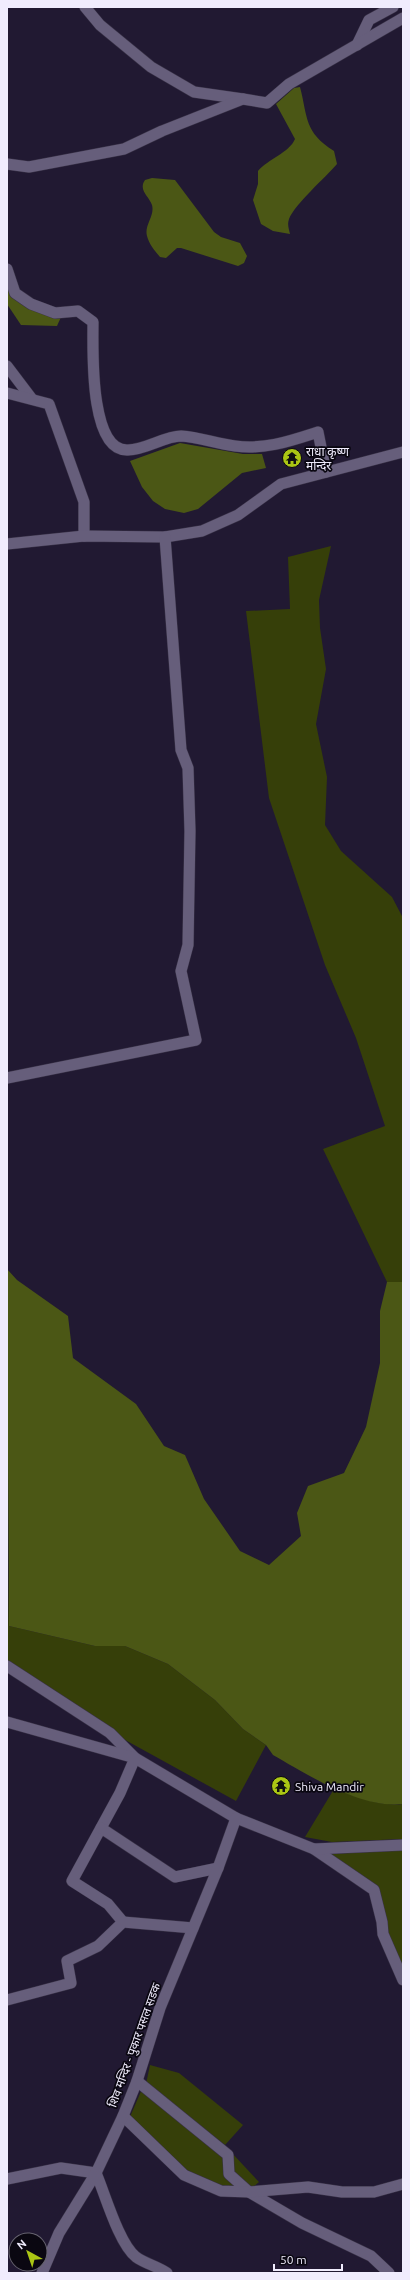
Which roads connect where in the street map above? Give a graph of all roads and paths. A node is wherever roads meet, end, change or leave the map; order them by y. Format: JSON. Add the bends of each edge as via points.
{"nodes":[{"id":1,"x":84,"y":7,"type":"edge"},
{"id":2,"x":393,"y":7,"type":"edge"},
{"id":3,"x":403,"y":18,"type":"edge"},
{"id":4,"x":357,"y":45,"type":"junction"},
{"id":5,"x":243,"y":100,"type":"junction"},
{"id":6,"x":7,"y":164,"type":"edge"},
{"id":7,"x":7,"y":269,"type":"edge"},
{"id":8,"x":7,"y":366,"type":"edge"},
{"id":9,"x":7,"y":393,"type":"edge"},
{"id":10,"x":32,"y":400,"type":"junction"},
{"id":11,"x":403,"y":452,"type":"edge"},
{"id":12,"x":326,"y":472,"type":"junction"},
{"id":13,"x":84,"y":536,"type":"junction"},
{"id":14,"x":165,"y":537,"type":"junction"},
{"id":15,"x":7,"y":544,"type":"edge"},
{"id":16,"x":7,"y":1078,"type":"edge"},
{"id":17,"x":7,"y":1666,"type":"edge"},
{"id":18,"x":7,"y":1722,"type":"edge"},
{"id":19,"x":135,"y":1758,"type":"junction"},
{"id":20,"x":236,"y":1818,"type":"junction"},
{"id":21,"x":100,"y":1828,"type":"junction"},
{"id":22,"x":403,"y":1845,"type":"edge"},
{"id":23,"x":314,"y":1849,"type":"junction"},
{"id":24,"x":218,"y":1868,"type":"junction"},
{"id":25,"x":123,"y":1922,"type":"junction"},
{"id":26,"x":193,"y":1928,"type":"junction"},
{"id":27,"x":403,"y":1980,"type":"edge"},
{"id":28,"x":7,"y":2000,"type":"edge"},
{"id":29,"x":137,"y":2081,"type":"junction"},
{"id":30,"x":123,"y":2116,"type":"junction"},
{"id":31,"x":96,"y":2173,"type":"junction"},
{"id":32,"x":7,"y":2179,"type":"edge"},
{"id":33,"x":403,"y":2184,"type":"edge"},
{"id":34,"x":249,"y":2192,"type":"junction"},
{"id":35,"x":42,"y":2273,"type":"edge"},
{"id":36,"x":167,"y":2273,"type":"edge"},
{"id":37,"x":388,"y":2273,"type":"edge"}],
"edges":[{"from":1,"to":5,"type":"street","via":[[100,26],[157,71],[194,92]]},
{"from":2,"to":4,"type":"street","via":[[369,20]]},
{"from":3,"to":4,"type":"street"},
{"from":4,"to":5,"type":"street","via":[[290,84],[266,103]]},
{"from":5,"to":6,"type":"street","via":[[162,131],[124,149],[29,167]]},
{"from":7,"to":12,"type":"street","via":[[15,293],[31,304],[55,313],[78,311],[93,322],[98,408],[102,428],[114,447],[127,451],[179,436],[234,446],[269,446],[318,432]]},
{"from":8,"to":10,"type":"street"},
{"from":9,"to":10,"type":"street"},
{"from":10,"to":13,"type":"street","via":[[49,404],[84,502]]},
{"from":11,"to":12,"type":"street"},
{"from":12,"to":14,"type":"street","via":[[281,484],[238,515],[202,531]]},
{"from":13,"to":14,"type":"street"},
{"from":13,"to":15,"type":"street"},
{"from":14,"to":16,"type":"street","via":[[181,750],[188,768],[188,945],[181,971],[196,1040]]},
{"from":17,"to":19,"type":"street","via":[[110,1733]]},
{"from":18,"to":19,"type":"street"},
{"from":19,"to":20,"type":"street"},
{"from":19,"to":21,"type":"street","via":[[120,1793]]},
{"from":20,"to":23,"type":"street"},
{"from":20,"to":24,"type":"street","name":"शिव मन्दिर - पुकार पसल सडक"},
{"from":21,"to":24,"type":"street","via":[[175,1877]]},
{"from":21,"to":25,"type":"street","via":[[72,1881],[108,1904]]},
{"from":22,"to":23,"type":"street"},
{"from":23,"to":27,"type":"street","via":[[374,1890],[383,1934]]},
{"from":24,"to":26,"type":"street","name":"शिव मन्दिर - पुकार पसल सडक"},
{"from":25,"to":26,"type":"street"},
{"from":25,"to":28,"type":"street","via":[[98,1946],[67,1961],[71,1983]]},
{"from":26,"to":29,"type":"street","name":"शिव मन्दिर - पुकार पसल सडक","via":[[160,2008]]},
{"from":29,"to":30,"type":"street","name":"शिव मन्दिर - पुकार पसल सडक"},
{"from":29,"to":34,"type":"street","via":[[228,2155],[229,2174]]},
{"from":30,"to":31,"type":"street","name":"शिव मन्दिर - पुकार पसल सडक"},
{"from":30,"to":34,"type":"street","via":[[184,2175],[221,2191]]},
{"from":31,"to":32,"type":"street","via":[[61,2168]]},
{"from":31,"to":35,"type":"street","name":"शिव मन्दिर - पुकार पसल सडक","via":[[58,2233]]},
{"from":31,"to":36,"type":"street","via":[[115,2223],[128,2248],[136,2257]]},
{"from":33,"to":34,"type":"street","via":[[374,2192],[342,2192],[308,2187]]},
{"from":34,"to":37,"type":"street","via":[[302,2223],[371,2256]]}]}
